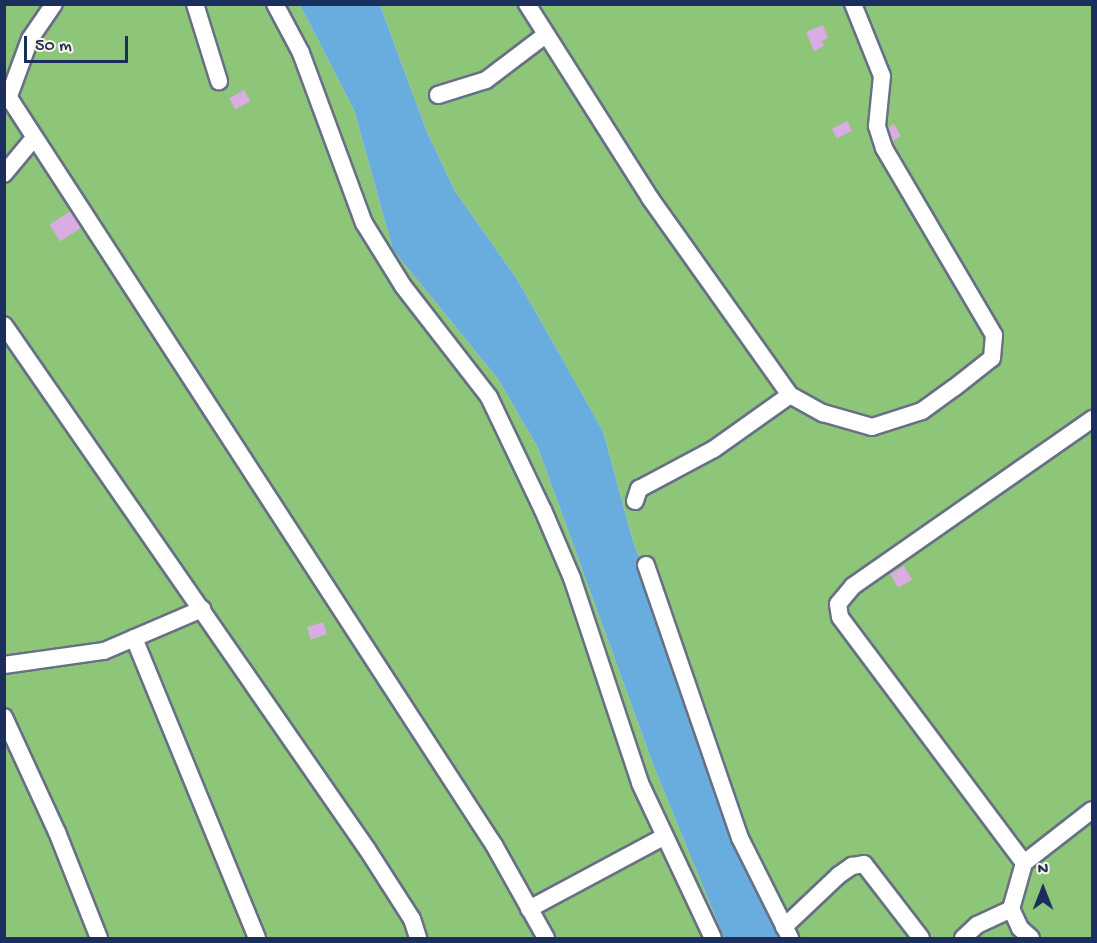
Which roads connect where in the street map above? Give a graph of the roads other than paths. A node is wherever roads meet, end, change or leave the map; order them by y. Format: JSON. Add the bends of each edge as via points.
{"nodes":[{"id":1,"x":54,"y":4,"type":"edge"},
{"id":2,"x":195,"y":4,"type":"edge"},
{"id":3,"x":275,"y":4,"type":"edge"},
{"id":4,"x":527,"y":4,"type":"edge"},
{"id":5,"x":853,"y":4,"type":"edge"},
{"id":6,"x":544,"y":36,"type":"junction"},
{"id":7,"x":219,"y":81,"type":"dead end"},
{"id":8,"x":7,"y":93,"type":"edge"},
{"id":9,"x":438,"y":94,"type":"dead end"},
{"id":10,"x":34,"y":138,"type":"junction"},
{"id":11,"x":4,"y":174,"type":"edge"},
{"id":12,"x":4,"y":325,"type":"edge"},
{"id":13,"x":790,"y":395,"type":"junction"},
{"id":14,"x":1092,"y":420,"type":"edge"},
{"id":15,"x":635,"y":501,"type":"dead end"},
{"id":16,"x":646,"y":565,"type":"dead end"},
{"id":17,"x":202,"y":609,"type":"junction"},
{"id":18,"x":134,"y":638,"type":"junction"},
{"id":19,"x":4,"y":665,"type":"edge"},
{"id":20,"x":4,"y":717,"type":"edge"},
{"id":21,"x":1092,"y":810,"type":"edge"},
{"id":22,"x":665,"y":836,"type":"junction"},
{"id":23,"x":1024,"y":863,"type":"junction"},
{"id":24,"x":529,"y":909,"type":"junction"},
{"id":25,"x":1011,"y":909,"type":"junction"},
{"id":26,"x":787,"y":933,"type":"edge"},
{"id":27,"x":99,"y":939,"type":"edge"},
{"id":28,"x":257,"y":939,"type":"edge"},
{"id":29,"x":418,"y":939,"type":"edge"},
{"id":30,"x":546,"y":939,"type":"edge"},
{"id":31,"x":713,"y":939,"type":"edge"},
{"id":32,"x":921,"y":939,"type":"edge"},
{"id":33,"x":963,"y":939,"type":"edge"},
{"id":34,"x":1030,"y":939,"type":"edge"}],
"edges":[{"from":1,"to":8,"type":"lane","via":[[30,39]]},
{"from":2,"to":7,"type":"lane"},
{"from":3,"to":22,"type":"lane","via":[[301,53],[364,223],[404,286],[489,398],[543,510],[572,578],[640,783]]},
{"from":4,"to":6,"type":"lane"},
{"from":5,"to":13,"type":"lane","via":[[882,76],[877,126],[884,148],[994,335],[992,358],[922,411],[872,427],[823,413]]},
{"from":6,"to":9,"type":"lane","via":[[486,80]]},
{"from":6,"to":13,"type":"lane","via":[[650,198]]},
{"from":8,"to":10,"type":"lane"},
{"from":10,"to":11,"type":"lane"},
{"from":10,"to":24,"type":"lane","via":[[452,780]]},
{"from":12,"to":17,"type":"lane"},
{"from":13,"to":15,"type":"lane","via":[[714,448],[639,489]]},
{"from":14,"to":23,"type":"lane","via":[[853,586],[838,604],[840,617]]},
{"from":16,"to":26,"type":"lane","via":[[740,838]]},
{"from":17,"to":18,"type":"lane"},
{"from":17,"to":29,"type":"lane","via":[[367,849],[412,919]]},
{"from":18,"to":19,"type":"lane","via":[[104,651]]},
{"from":18,"to":28,"type":"lane"},
{"from":20,"to":27,"type":"lane","via":[[57,832]]},
{"from":21,"to":23,"type":"lane"},
{"from":22,"to":24,"type":"lane"},
{"from":22,"to":31,"type":"lane"},
{"from":23,"to":25,"type":"lane"},
{"from":24,"to":30,"type":"lane"},
{"from":25,"to":33,"type":"lane","via":[[977,925]]},
{"from":25,"to":34,"type":"lane"},
{"from":26,"to":32,"type":"lane","via":[[839,875],[852,866],[864,864]]}]}
